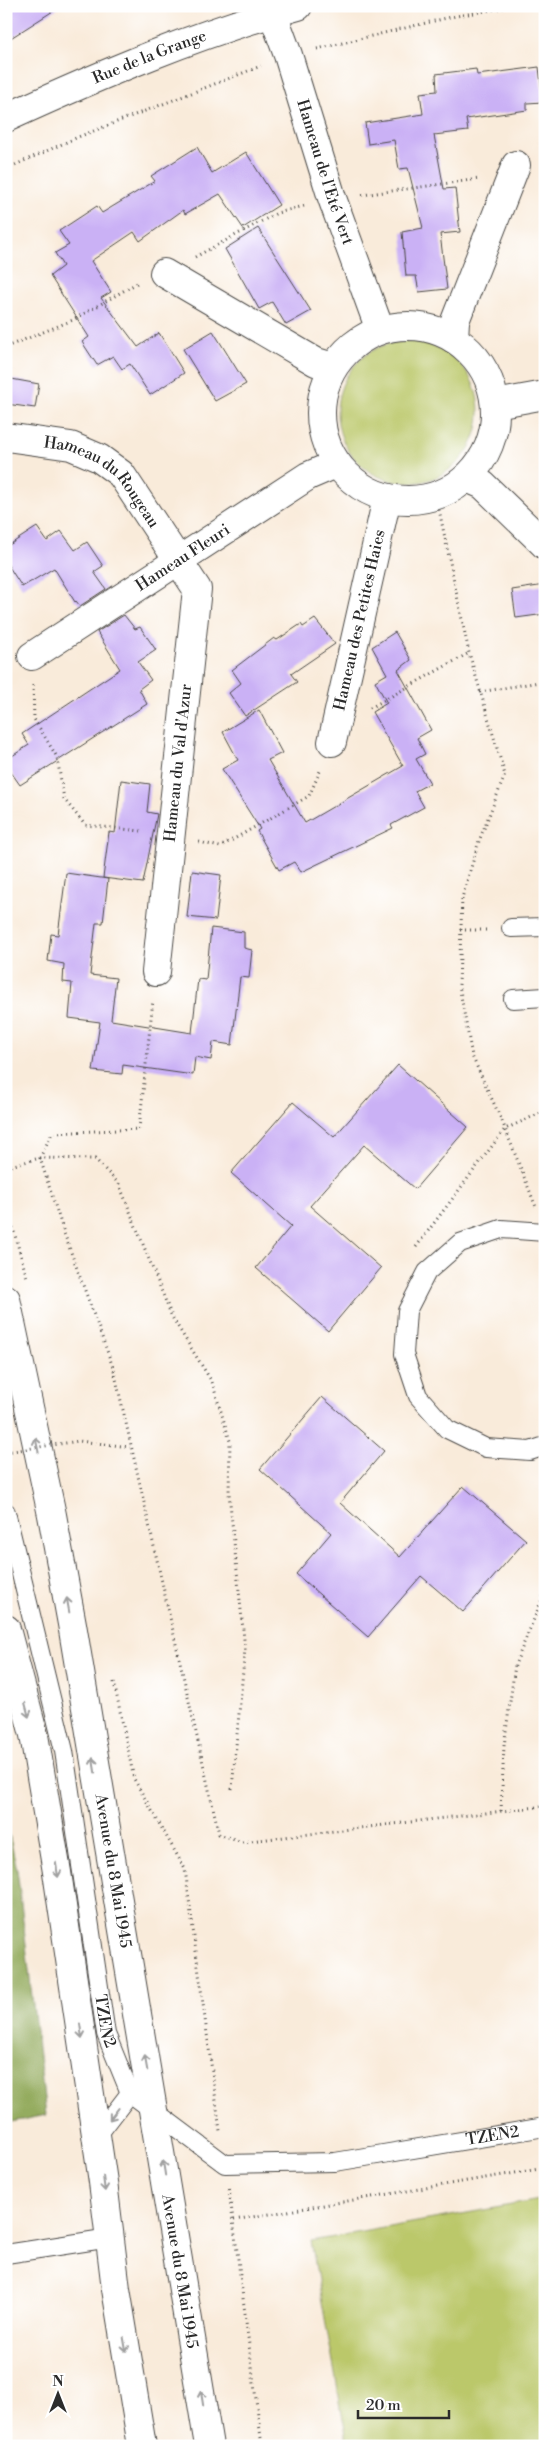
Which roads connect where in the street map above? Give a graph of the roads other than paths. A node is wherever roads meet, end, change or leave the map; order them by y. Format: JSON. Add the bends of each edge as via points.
{"nodes":[{"id":1,"x":280,"y":8,"type":"edge"},
{"id":2,"x":6,"y":118,"type":"edge"},
{"id":3,"x":516,"y":165,"type":"road end"},
{"id":4,"x":164,"y":273,"type":"road end"},
{"id":5,"x":380,"y":330,"type":"junction"},
{"id":6,"x":454,"y":339,"type":"junction"},
{"id":7,"x":333,"y":367,"type":"junction"},
{"id":8,"x":545,"y":395,"type":"edge"},
{"id":9,"x":495,"y":404,"type":"junction"},
{"id":10,"x":6,"y":437,"type":"edge"},
{"id":11,"x":336,"y":464,"type":"junction"},
{"id":12,"x":467,"y":478,"type":"junction"},
{"id":13,"x":387,"y":498,"type":"junction"},
{"id":14,"x":545,"y":544,"type":"edge"},
{"id":15,"x":177,"y":560,"type":"junction"},
{"id":16,"x":32,"y":656,"type":"dead end"},
{"id":17,"x":332,"y":742,"type":"dead end"},
{"id":18,"x":545,"y":927,"type":"edge"},
{"id":19,"x":511,"y":928,"type":"dead end"},
{"id":20,"x":156,"y":972,"type":"road end"},
{"id":21,"x":545,"y":997,"type":"edge"},
{"id":22,"x":513,"y":999,"type":"dead end"},
{"id":23,"x":545,"y":1232,"type":"edge"},
{"id":24,"x":6,"y":1299,"type":"edge"},
{"id":25,"x":545,"y":1446,"type":"edge"},
{"id":26,"x":6,"y":1512,"type":"edge"},
{"id":27,"x":6,"y":1629,"type":"edge"},
{"id":28,"x":130,"y":2093,"type":"junction"},
{"id":29,"x":154,"y":2111,"type":"junction"},
{"id":30,"x":545,"y":2127,"type":"edge"},
{"id":31,"x":97,"y":2136,"type":"junction"},
{"id":32,"x":110,"y":2238,"type":"junction"},
{"id":33,"x":6,"y":2254,"type":"edge"},
{"id":34,"x":142,"y":2446,"type":"edge"},
{"id":35,"x":209,"y":2446,"type":"edge"}],
"edges":[{"from":1,"to":2,"type":"street","name":"Rue de la Grange","via":[[142,60]]},
{"from":1,"to":5,"type":"street","name":"Hameau de l'Eté Vert","via":[[288,55],[332,198]]},
{"from":3,"to":6,"type":"street","via":[[455,321]]},
{"from":4,"to":7,"type":"street","via":[[316,362]]},
{"from":5,"to":6,"type":"street","via":[[405,326],[431,329]]},
{"from":5,"to":7,"type":"street","via":[[354,345]]},
{"from":6,"to":9,"type":"street","via":[[474,356],[488,379]]},
{"from":7,"to":11,"type":"street","via":[[323,391],[320,416],[325,441]]},
{"from":8,"to":9,"type":"street"},
{"from":9,"to":12,"type":"street","via":[[494,431],[484,457]]},
{"from":10,"to":15,"type":"street","name":"Hameau du Rougeau","via":[[71,446],[99,458],[121,474]]},
{"from":11,"to":13,"type":"street","via":[[350,479]]},
{"from":11,"to":15,"type":"street","name":"Hameau Fleuri","via":[[308,476]]},
{"from":12,"to":13,"type":"street","via":[[436,496],[416,500]]},
{"from":12,"to":14,"type":"street","via":[[483,485]]},
{"from":13,"to":17,"type":"street","name":"Hameau des Petites Haies"},
{"from":15,"to":16,"type":"street","name":"Hameau Fleuri"},
{"from":15,"to":20,"type":"street","name":"Hameau du Val d'Azur","via":[[196,589]]},
{"from":18,"to":19,"type":"lane"},
{"from":21,"to":22,"type":"lane"},
{"from":23,"to":25,"type":"lane","via":[[501,1229],[460,1243],[438,1262],[427,1272],[407,1311],[404,1354],[418,1396],[447,1429],[486,1448],[530,1451]]},
{"from":29,"to":24,"type":"street","name":"Avenue du 8 Mai 1945","one_way":true,"via":[[52,1515]]},
{"from":26,"to":28,"type":"lane","name":"TZEN2","via":[[64,1750],[106,2034]]},
{"from":27,"to":31,"type":"street","one_way":true,"via":[[35,1745]]},
{"from":28,"to":29,"type":"lane"},
{"from":28,"to":31,"type":"lane","one_way":true},
{"from":29,"to":30,"type":"lane","name":"TZEN2","via":[[225,2164],[335,2162]]},
{"from":35,"to":29,"type":"street","name":"Avenue du 8 Mai 1945","one_way":true},
{"from":31,"to":32,"type":"street","one_way":true},
{"from":32,"to":33,"type":"lane"},
{"from":32,"to":34,"type":"street","one_way":true}]}
